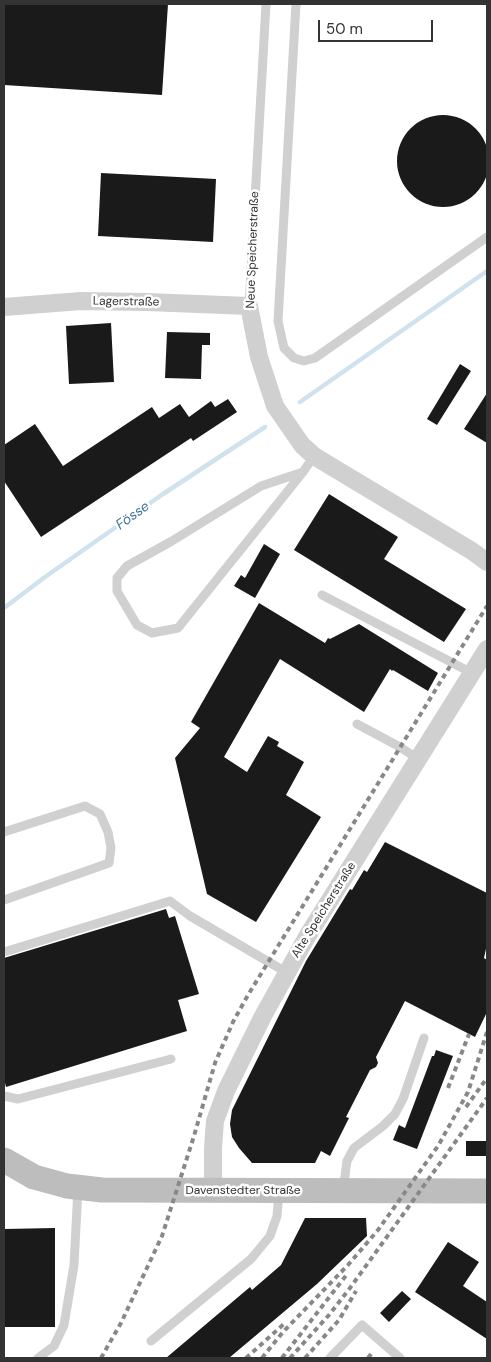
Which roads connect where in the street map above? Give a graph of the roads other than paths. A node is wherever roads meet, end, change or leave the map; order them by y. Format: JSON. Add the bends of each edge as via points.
{"nodes":[{"id":1,"x":266,"y":4,"type":"edge"},
{"id":2,"x":296,"y":4,"type":"edge"},
{"id":3,"x":487,"y":237,"type":"edge"},
{"id":4,"x":248,"y":306,"type":"junction"},
{"id":5,"x":4,"y":307,"type":"edge"},
{"id":6,"x":314,"y":456,"type":"junction"},
{"id":7,"x":303,"y":472,"type":"junction"},
{"id":8,"x":487,"y":562,"type":"edge"},
{"id":9,"x":322,"y":595,"type":"dead end"},
{"id":10,"x":487,"y":649,"type":"edge"},
{"id":11,"x":472,"y":673,"type":"junction"},
{"id":12,"x":357,"y":724,"type":"dead end"},
{"id":13,"x":418,"y":759,"type":"junction"},
{"id":14,"x":4,"y":832,"type":"edge"},
{"id":15,"x":4,"y":900,"type":"edge"},
{"id":16,"x":4,"y":952,"type":"edge"},
{"id":17,"x":286,"y":972,"type":"junction"},
{"id":18,"x":424,"y":1038,"type":"dead end"},
{"id":19,"x":171,"y":1059,"type":"dead end"},
{"id":20,"x":4,"y":1096,"type":"edge"},
{"id":21,"x":4,"y":1160,"type":"edge"},
{"id":22,"x":78,"y":1188,"type":"junction"},
{"id":23,"x":214,"y":1191,"type":"junction"},
{"id":24,"x":279,"y":1191,"type":"junction"},
{"id":25,"x":342,"y":1191,"type":"junction"},
{"id":26,"x":487,"y":1192,"type":"edge"},
{"id":27,"x":151,"y":1341,"type":"dead end"},
{"id":28,"x":38,"y":1358,"type":"edge"},
{"id":29,"x":330,"y":1358,"type":"edge"},
{"id":30,"x":400,"y":1358,"type":"edge"}],
"edges":[{"from":1,"to":4,"type":"lane","name":"Neue Speicherstraße"},
{"from":2,"to":3,"type":"lane","via":[[278,321],[284,348],[294,358],[304,361],[315,358]]},
{"from":4,"to":5,"type":"street","name":"Lagerstraße","via":[[82,301]]},
{"from":4,"to":6,"type":"street","name":"Neue Speicherstraße","via":[[259,357],[275,406],[302,445]]},
{"from":6,"to":7,"type":"lane"},
{"from":6,"to":8,"type":"street","name":"Neue Speicherstraße"},
{"from":7,"to":7,"type":"lane","via":[[178,628],[152,633],[137,625],[118,591],[118,578],[127,566],[261,486]]},
{"from":9,"to":11,"type":"lane"},
{"from":10,"to":11,"type":"street","name":"Alte Speicherstraße"},
{"from":11,"to":13,"type":"street","name":"Alte Speicherstraße"},
{"from":12,"to":13,"type":"lane"},
{"from":13,"to":17,"type":"street","name":"Alte Speicherstraße"},
{"from":14,"to":15,"type":"lane","via":[[85,806],[100,814],[111,848],[109,863]]},
{"from":16,"to":17,"type":"lane","via":[[170,901]]},
{"from":17,"to":23,"type":"street","name":"Alte Speicherstraße","via":[[226,1092],[215,1121]]},
{"from":18,"to":25,"type":"lane","via":[[395,1114],[354,1148],[347,1162]]},
{"from":19,"to":20,"type":"lane","via":[[18,1099]]},
{"from":21,"to":22,"type":"street","name":"Davenstedter Straße","via":[[34,1176]]},
{"from":22,"to":23,"type":"street","name":"Davenstedter Straße"},
{"from":22,"to":28,"type":"lane","via":[[74,1265],[64,1325],[54,1346]]},
{"from":23,"to":24,"type":"street","name":"Davenstedter Straße"},
{"from":24,"to":25,"type":"street","name":"Davenstedter Straße"},
{"from":24,"to":27,"type":"lane","via":[[277,1216],[270,1236],[251,1259]]},
{"from":25,"to":26,"type":"street","name":"Davenstedter Straße"},
{"from":29,"to":30,"type":"lane","via":[[362,1325]]}]}
